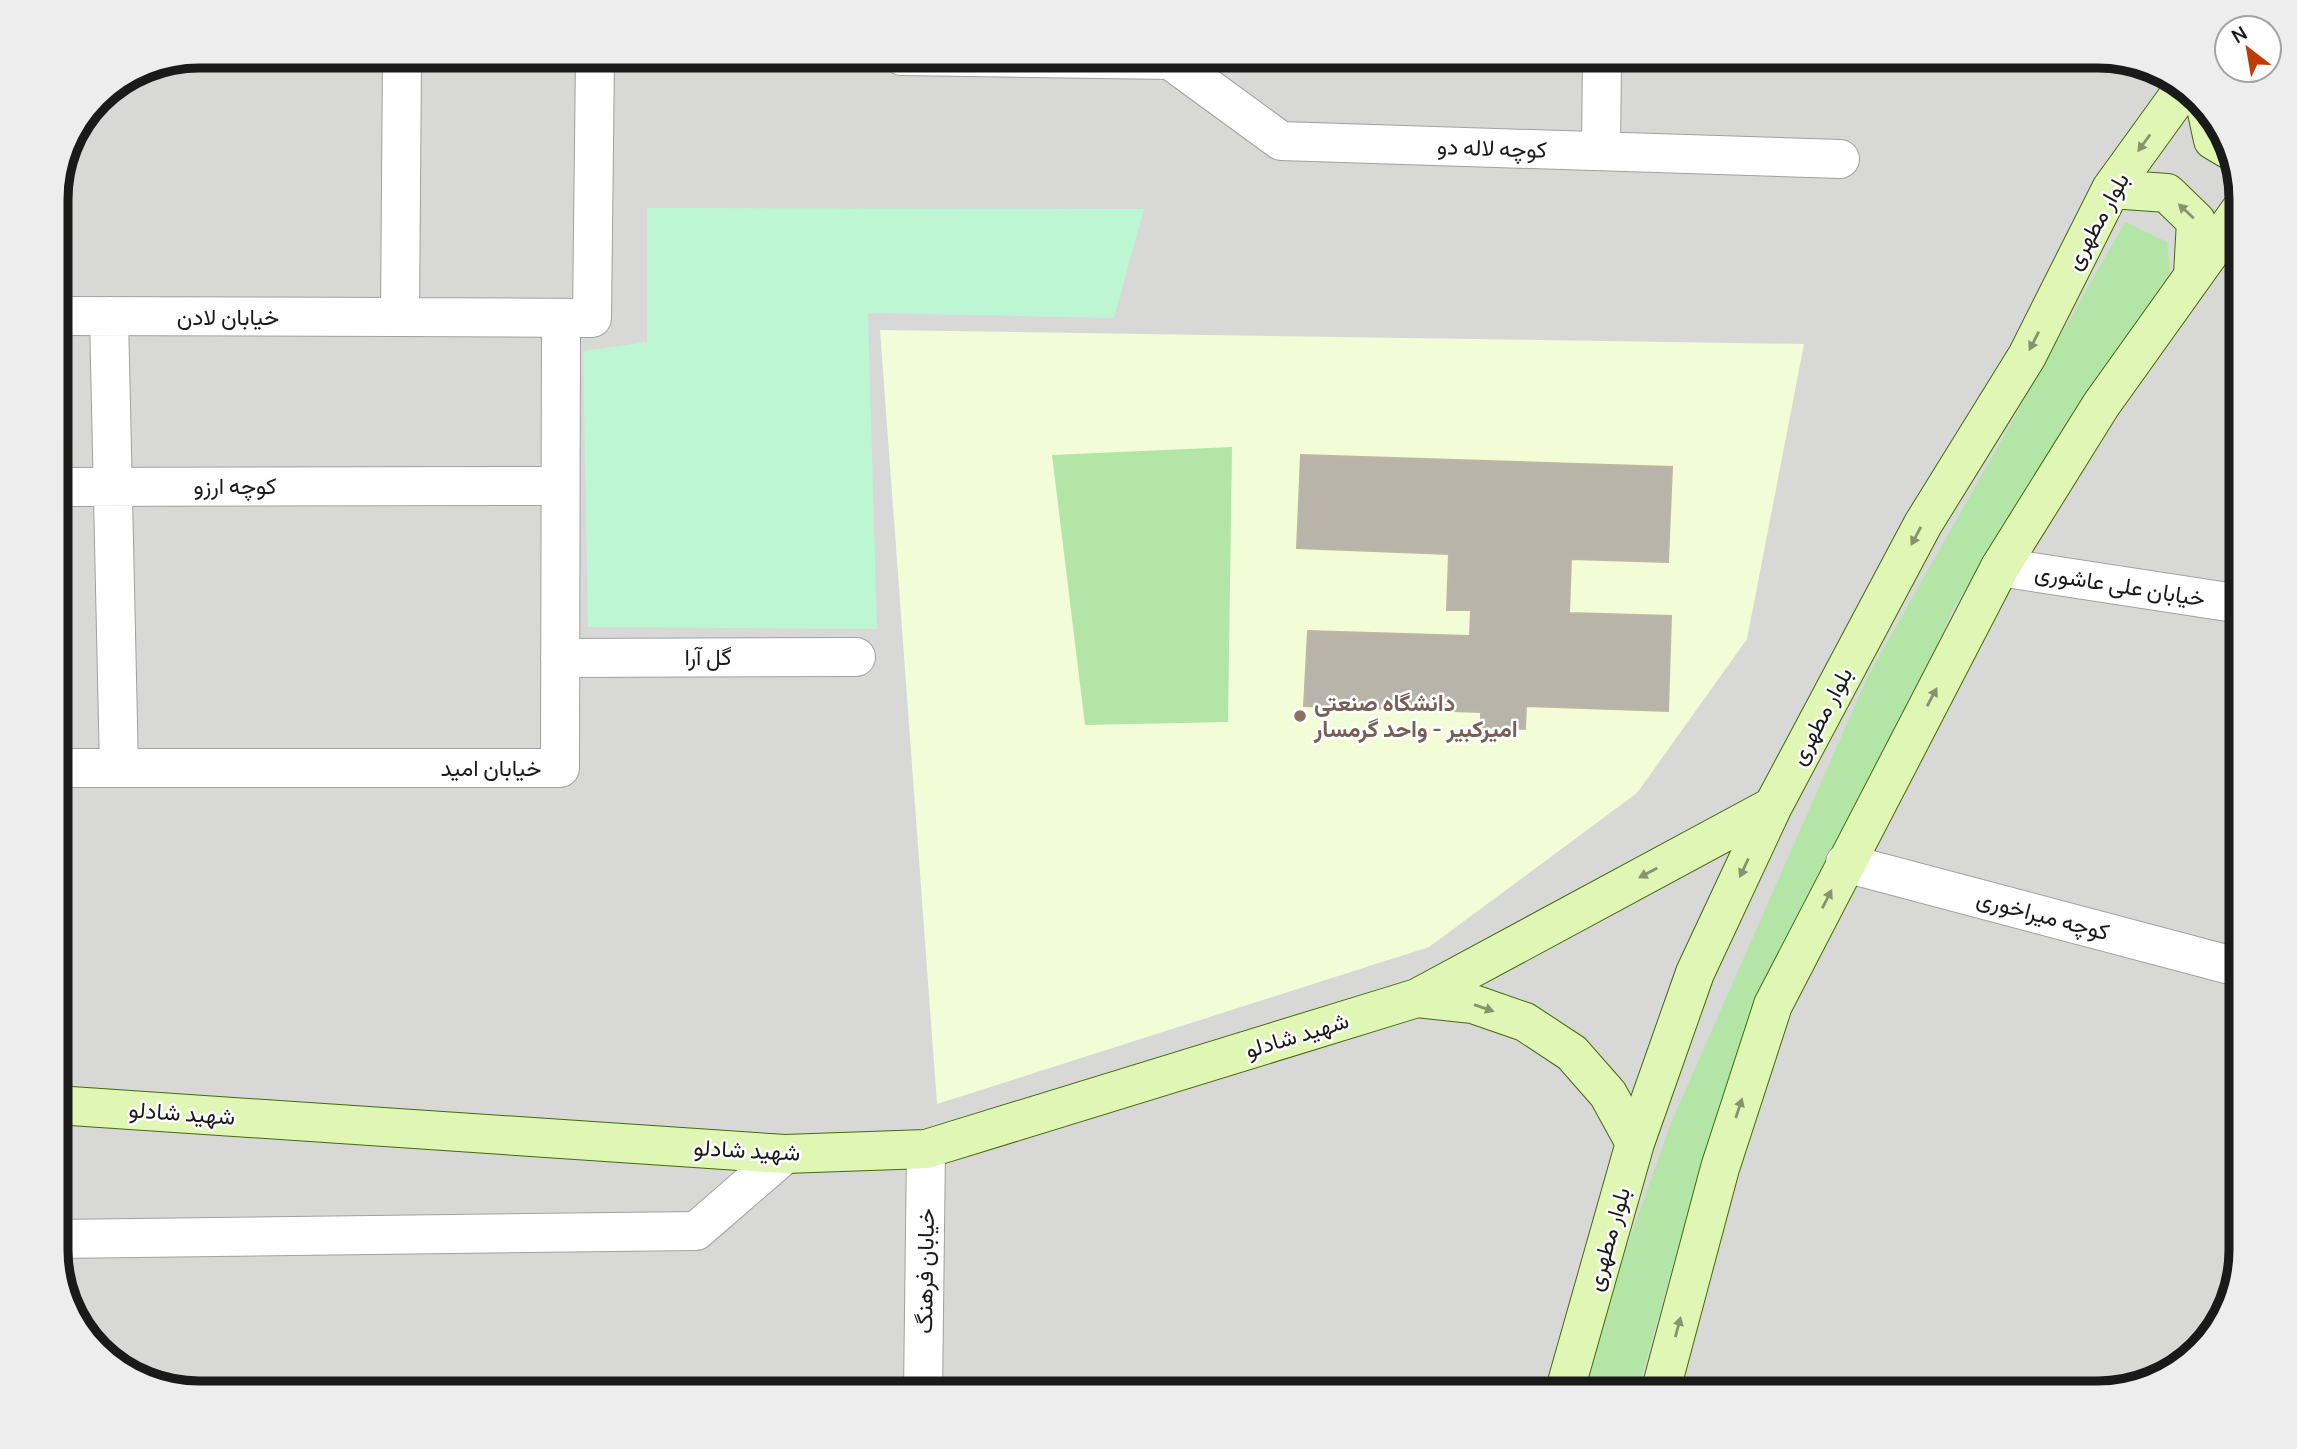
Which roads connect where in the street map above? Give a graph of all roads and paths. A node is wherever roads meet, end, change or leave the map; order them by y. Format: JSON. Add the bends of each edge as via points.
{"nodes":[{"id":1,"x":1185,"y":68,"type":"edge"},
{"id":2,"x":1602,"y":68,"type":"edge"},
{"id":3,"x":402,"y":69,"type":"edge"},
{"id":4,"x":595,"y":69,"type":"edge"},
{"id":5,"x":2178,"y":96,"type":"edge"},
{"id":6,"x":1601,"y":151,"type":"junction"},
{"id":7,"x":1840,"y":159,"type":"dead end"},
{"id":8,"x":2111,"y":188,"type":"junction"},
{"id":9,"x":2229,"y":226,"type":"edge"},
{"id":10,"x":2193,"y":275,"type":"junction"},
{"id":11,"x":69,"y":316,"type":"edge"},
{"id":12,"x":109,"y":316,"type":"junction"},
{"id":13,"x":400,"y":317,"type":"junction"},
{"id":14,"x":561,"y":318,"type":"junction"},
{"id":15,"x":69,"y":486,"type":"edge"},
{"id":16,"x":113,"y":486,"type":"junction"},
{"id":17,"x":560,"y":486,"type":"junction"},
{"id":18,"x":2000,"y":567,"type":"junction"},
{"id":19,"x":2229,"y":602,"type":"edge"},
{"id":20,"x":856,"y":657,"type":"dead end"},
{"id":21,"x":560,"y":658,"type":"junction"},
{"id":22,"x":69,"y":768,"type":"edge"},
{"id":23,"x":119,"y":768,"type":"junction"},
{"id":24,"x":1773,"y":806,"type":"junction"},
{"id":25,"x":1845,"y":863,"type":"junction"},
{"id":26,"x":2229,"y":965,"type":"edge"},
{"id":27,"x":1417,"y":998,"type":"junction"},
{"id":28,"x":69,"y":1106,"type":"edge"},
{"id":29,"x":1635,"y":1143,"type":"junction"},
{"id":30,"x":926,"y":1149,"type":"junction"},
{"id":31,"x":785,"y":1154,"type":"junction"},
{"id":32,"x":69,"y":1239,"type":"edge"},
{"id":33,"x":923,"y":1381,"type":"edge"},
{"id":34,"x":1567,"y":1381,"type":"edge"},
{"id":35,"x":1663,"y":1381,"type":"edge"}],
"edges":[{"from":1,"to":6,"type":"street","name":"کوچه لاله دو","via":[[1282,141]]},
{"from":2,"to":6,"type":"street"},
{"from":3,"to":13,"type":"street"},
{"from":4,"to":14,"type":"street","name":"خیابان لادن","via":[[592,318]]},
{"from":5,"to":8,"type":"main road","name":"بلوار مطهری","one_way":true},
{"from":6,"to":7,"type":"street","name":"کوچه لاله دو"},
{"from":10,"to":8,"type":"main road","one_way":true,"via":[[2196,220],[2166,193]]},
{"from":8,"to":24,"type":"main road","name":"بلوار مطهری","one_way":true,"via":[[2027,356],[1923,524]]},
{"from":9,"to":10,"type":"main road"},
{"from":10,"to":18,"type":"main road","via":[[2101,405]]},
{"from":11,"to":12,"type":"street","name":"خیابان لادن"},
{"from":12,"to":13,"type":"street","name":"خیابان لادن"},
{"from":12,"to":16,"type":"street"},
{"from":13,"to":14,"type":"street","name":"خیابان لادن"},
{"from":14,"to":17,"type":"street","name":"خیابان امید"},
{"from":15,"to":16,"type":"street","name":"کوچه ارزو"},
{"from":16,"to":17,"type":"street","name":"کوچه ارزو"},
{"from":16,"to":23,"type":"street"},
{"from":17,"to":21,"type":"street","name":"خیابان امید"},
{"from":18,"to":19,"type":"street","name":"خیابان علی عاشوری"},
{"from":25,"to":18,"type":"main road","one_way":true},
{"from":20,"to":21,"type":"street","name":"گل آرا"},
{"from":21,"to":23,"type":"street","name":"خیابان امید","via":[[560,768]]},
{"from":22,"to":23,"type":"street","name":"خیابان امید"},
{"from":24,"to":27,"type":"main road","one_way":true},
{"from":24,"to":29,"type":"main road","name":"بلوار مطهری","one_way":true,"via":[[1695,973]]},
{"from":25,"to":26,"type":"street","name":"کوچه میراخوری"},
{"from":35,"to":25,"type":"main road","one_way":true,"via":[[1720,1168],[1773,1005]]},
{"from":27,"to":29,"type":"main road","one_way":true,"via":[[1473,1004],[1525,1022],[1572,1053],[1608,1094]]},
{"from":27,"to":30,"type":"main road","name":"شهید شادلو"},
{"from":28,"to":31,"type":"main road","name":"شهید شادلو"},
{"from":29,"to":34,"type":"main road","name":"بلوار مطهری"},
{"from":30,"to":31,"type":"main road","name":"شهید شادلو"},
{"from":30,"to":33,"type":"street","name":"خیابان فرهنگ"},
{"from":31,"to":32,"type":"street","via":[[696,1231]]}]}
